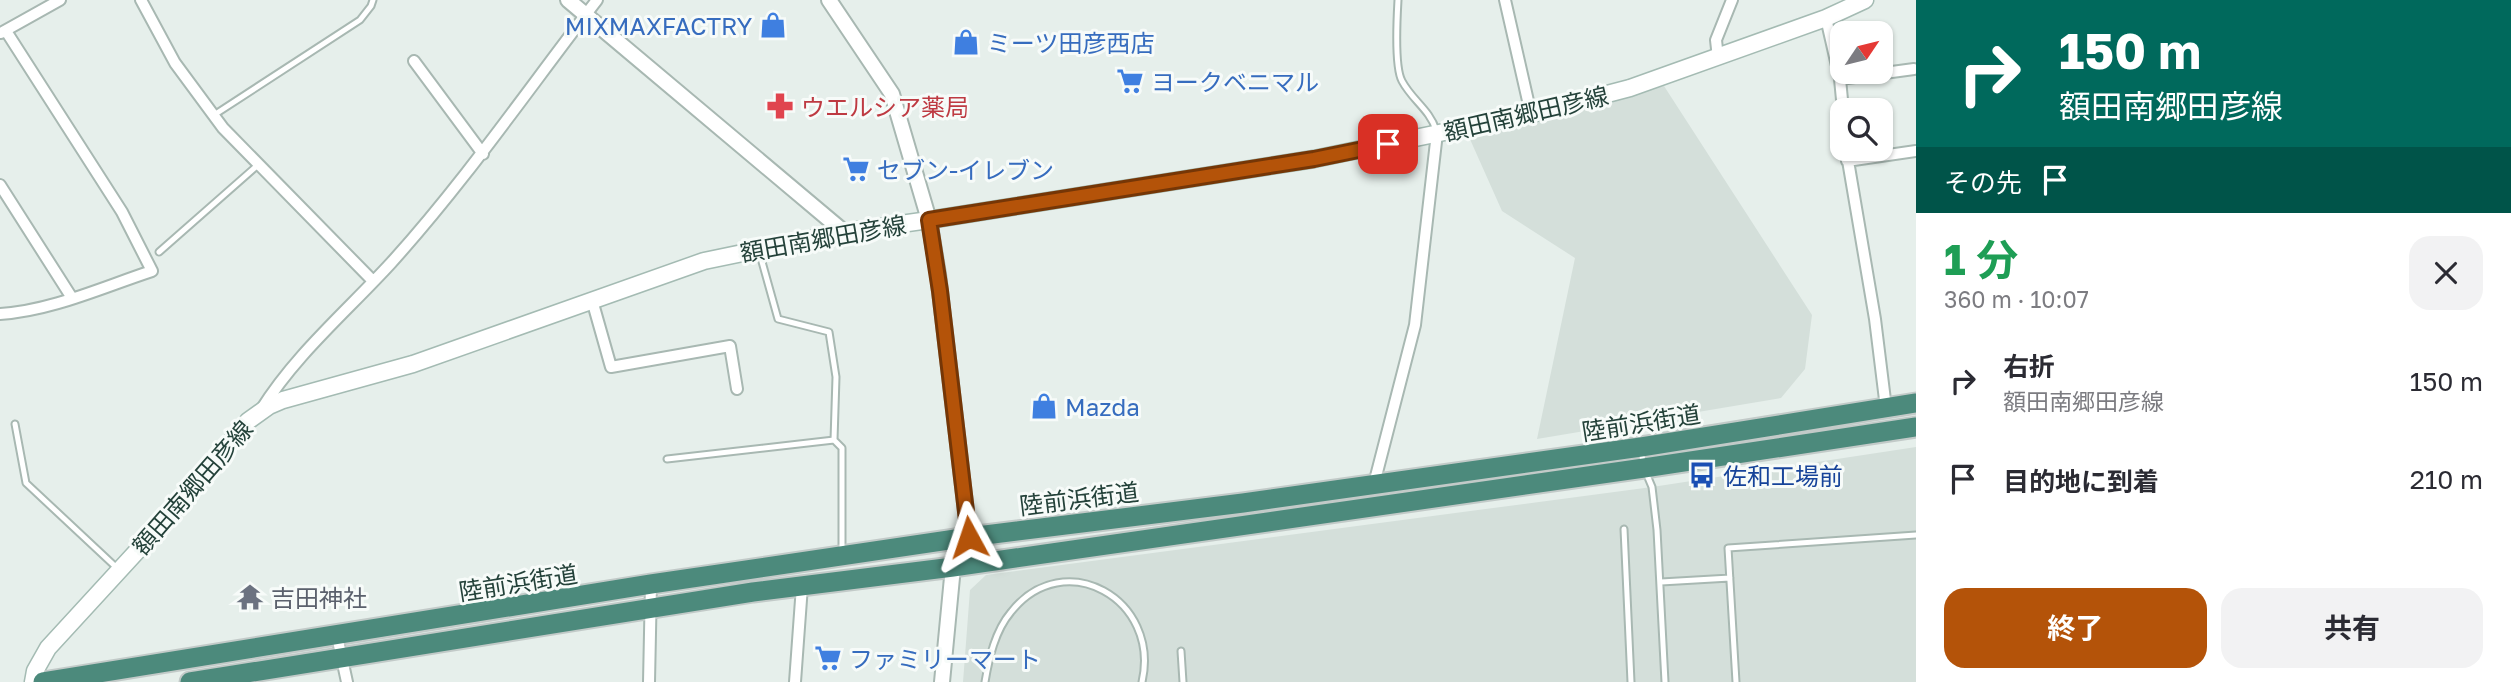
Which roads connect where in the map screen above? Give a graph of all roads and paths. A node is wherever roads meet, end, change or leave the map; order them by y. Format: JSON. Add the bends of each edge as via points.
{"nodes":[{"id":1,"x":58,"y":0,"type":"edge"},
{"id":2,"x":141,"y":0,"type":"edge"},
{"id":3,"x":373,"y":0,"type":"edge"},
{"id":4,"x":568,"y":0,"type":"edge"},
{"id":5,"x":597,"y":0,"type":"edge"},
{"id":6,"x":829,"y":0,"type":"edge"},
{"id":7,"x":1398,"y":0,"type":"edge"},
{"id":8,"x":1505,"y":0,"type":"edge"},
{"id":9,"x":1732,"y":0,"type":"edge"},
{"id":10,"x":1865,"y":0,"type":"edge"},
{"id":11,"x":587,"y":16,"type":"junction"},
{"id":12,"x":1826,"y":18,"type":"junction"},
{"id":13,"x":3,"y":32,"type":"edge"},
{"id":14,"x":1830,"y":35,"type":"edge"},
{"id":15,"x":1718,"y":58,"type":"junction"},
{"id":16,"x":414,"y":61,"type":"dead end"},
{"id":17,"x":1914,"y":69,"type":"edge"},
{"id":18,"x":1894,"y":72,"type":"edge"},
{"id":19,"x":1531,"y":114,"type":"junction"},
{"id":20,"x":214,"y":115,"type":"junction"},
{"id":21,"x":1437,"y":134,"type":"junction"},
{"id":22,"x":1916,"y":151,"type":"edge"},
{"id":23,"x":1893,"y":152,"type":"edge"},
{"id":24,"x":483,"y":154,"type":"junction"},
{"id":25,"x":1848,"y":161,"type":"edge"},
{"id":26,"x":259,"y":164,"type":"junction"},
{"id":27,"x":0,"y":184,"type":"edge"},
{"id":28,"x":929,"y":220,"type":"junction"},
{"id":29,"x":844,"y":232,"type":"junction"},
{"id":30,"x":758,"y":248,"type":"junction"},
{"id":31,"x":159,"y":252,"type":"dead end"},
{"id":32,"x":373,"y":281,"type":"junction"},
{"id":33,"x":72,"y":298,"type":"junction"},
{"id":34,"x":592,"y":300,"type":"junction"},
{"id":35,"x":0,"y":314,"type":"edge"},
{"id":36,"x":737,"y":389,"type":"dead end"},
{"id":37,"x":1916,"y":403,"type":"edge"},
{"id":38,"x":1886,"y":408,"type":"junction"},
{"id":39,"x":259,"y":412,"type":"junction"},
{"id":40,"x":15,"y":424,"type":"dead end"},
{"id":41,"x":1916,"y":427,"type":"edge"},
{"id":42,"x":834,"y":440,"type":"junction"},
{"id":43,"x":1641,"y":447,"type":"junction"},
{"id":44,"x":667,"y":459,"type":"dead end"},
{"id":45,"x":1644,"y":468,"type":"junction"},
{"id":46,"x":1374,"y":484,"type":"junction"},
{"id":47,"x":1624,"y":529,"type":"dead end"},
{"id":48,"x":1916,"y":535,"type":"edge"},
{"id":49,"x":969,"y":537,"type":"junction"},
{"id":50,"x":842,"y":556,"type":"junction"},
{"id":51,"x":953,"y":567,"type":"junction"},
{"id":52,"x":120,"y":570,"type":"junction"},
{"id":53,"x":1730,"y":578,"type":"junction"},
{"id":54,"x":1661,"y":582,"type":"junction"},
{"id":55,"x":651,"y":584,"type":"junction"},
{"id":56,"x":802,"y":586,"type":"junction"},
{"id":57,"x":652,"y":608,"type":"junction"},
{"id":58,"x":337,"y":636,"type":"junction"},
{"id":59,"x":1181,"y":651,"type":"dead end"},
{"id":60,"x":343,"y":658,"type":"junction"},
{"id":61,"x":75,"y":679,"type":"edge"},
{"id":62,"x":33,"y":682,"type":"edge"},
{"id":63,"x":43,"y":682,"type":"edge"},
{"id":64,"x":190,"y":682,"type":"edge"},
{"id":65,"x":347,"y":682,"type":"edge"},
{"id":66,"x":649,"y":682,"type":"edge"},
{"id":67,"x":795,"y":682,"type":"edge"},
{"id":68,"x":942,"y":682,"type":"edge"},
{"id":69,"x":985,"y":682,"type":"edge"},
{"id":70,"x":1142,"y":682,"type":"edge"},
{"id":71,"x":1183,"y":682,"type":"edge"},
{"id":72,"x":1630,"y":682,"type":"edge"},
{"id":73,"x":1665,"y":682,"type":"edge"},
{"id":74,"x":1736,"y":682,"type":"edge"}],
"edges":[{"from":1,"to":13,"type":"street"},
{"from":2,"to":20,"type":"street","via":[[175,62]]},
{"from":3,"to":20,"type":"lane","via":[[360,20]]},
{"from":4,"to":11,"type":"street"},
{"from":5,"to":11,"type":"street"},
{"from":6,"to":28,"type":"street","via":[[892,94]]},
{"from":7,"to":21,"type":"lane","via":[[1401,80],[1433,118]]},
{"from":8,"to":19,"type":"street"},
{"from":9,"to":15,"type":"street","via":[[1716,40]]},
{"from":10,"to":12,"type":"main road","name":"額田南郷田彦線"},
{"from":11,"to":24,"type":"street"},
{"from":11,"to":29,"type":"street"},
{"from":12,"to":14,"type":"street"},
{"from":12,"to":15,"type":"main road","name":"額田南郷田彦線"},
{"from":13,"to":33,"type":"street","via":[[122,212],[152,271]]},
{"from":15,"to":19,"type":"main road","name":"額田南郷田彦線"},
{"from":16,"to":24,"type":"street"},
{"from":17,"to":18,"type":"street"},
{"from":19,"to":21,"type":"main road","name":"額田南郷田彦線"},
{"from":20,"to":26,"type":"street"},
{"from":21,"to":28,"type":"main road","name":"額田南郷田彦線","via":[[1314,159]]},
{"from":21,"to":46,"type":"street","via":[[1415,325]]},
{"from":22,"to":23,"type":"street"},
{"from":24,"to":32,"type":"street"},
{"from":25,"to":38,"type":"street"},
{"from":26,"to":31,"type":"lane"},
{"from":26,"to":32,"type":"street"},
{"from":27,"to":33,"type":"street"},
{"from":28,"to":29,"type":"main road","name":"額田南郷田彦線"},
{"from":28,"to":49,"type":"street"},
{"from":29,"to":30,"type":"main road","name":"額田南郷田彦線"},
{"from":30,"to":34,"type":"main road","name":"額田南郷田彦線","via":[[704,261]]},
{"from":30,"to":42,"type":"lane","via":[[778,319],[828,332],[836,377]]},
{"from":32,"to":39,"type":"street","via":[[276,384]]},
{"from":33,"to":35,"type":"street"},
{"from":34,"to":36,"type":"street","via":[[611,367],[730,346]]},
{"from":34,"to":39,"type":"main road","name":"額田南郷田彦線","via":[[413,364],[291,398]]},
{"from":37,"to":38,"type":"highway","name":"陸前浜街道"},
{"from":38,"to":43,"type":"highway","name":"陸前浜街道"},
{"from":39,"to":52,"type":"main road","name":"額田南郷田彦線"},
{"from":40,"to":52,"type":"lane","via":[[26,483]]},
{"from":41,"to":45,"type":"highway","name":"陸前浜街道"},
{"from":42,"to":44,"type":"lane"},
{"from":42,"to":50,"type":"lane","via":[[842,448]]},
{"from":43,"to":45,"type":"lane"},
{"from":43,"to":46,"type":"highway","name":"陸前浜街道"},
{"from":45,"to":51,"type":"highway","name":"陸前浜街道"},
{"from":45,"to":54,"type":"lane","via":[[1652,487]]},
{"from":46,"to":49,"type":"highway","name":"陸前浜街道"},
{"from":47,"to":72,"type":"lane"},
{"from":48,"to":53,"type":"lane","via":[[1728,548]]},
{"from":49,"to":50,"type":"highway","name":"陸前浜街道"},
{"from":49,"to":51,"type":"street"},
{"from":50,"to":55,"type":"highway","name":"陸前浜街道"},
{"from":51,"to":56,"type":"highway","name":"陸前浜街道"},
{"from":51,"to":68,"type":"street"},
{"from":52,"to":62,"type":"main road","name":"額田南郷田彦線","via":[[48,648]]},
{"from":53,"to":54,"type":"lane"},
{"from":53,"to":74,"type":"lane"},
{"from":54,"to":73,"type":"lane"},
{"from":55,"to":57,"type":"street"},
{"from":55,"to":58,"type":"highway","name":"陸前浜街道"},
{"from":56,"to":57,"type":"highway","name":"陸前浜街道"},
{"from":56,"to":67,"type":"street"},
{"from":57,"to":60,"type":"highway","name":"陸前浜街道"},
{"from":57,"to":66,"type":"street"},
{"from":58,"to":60,"type":"street"},
{"from":58,"to":61,"type":"highway","name":"陸前浜街道"},
{"from":59,"to":71,"type":"lane"},
{"from":60,"to":64,"type":"highway","name":"陸前浜街道"},
{"from":60,"to":65,"type":"street"},
{"from":61,"to":63,"type":"highway","name":"陸前浜街道"},
{"from":69,"to":70,"type":"lane","via":[[995,641],[1011,611],[1049,585],[1078,583],[1112,595],[1135,620],[1145,652]]}]}
